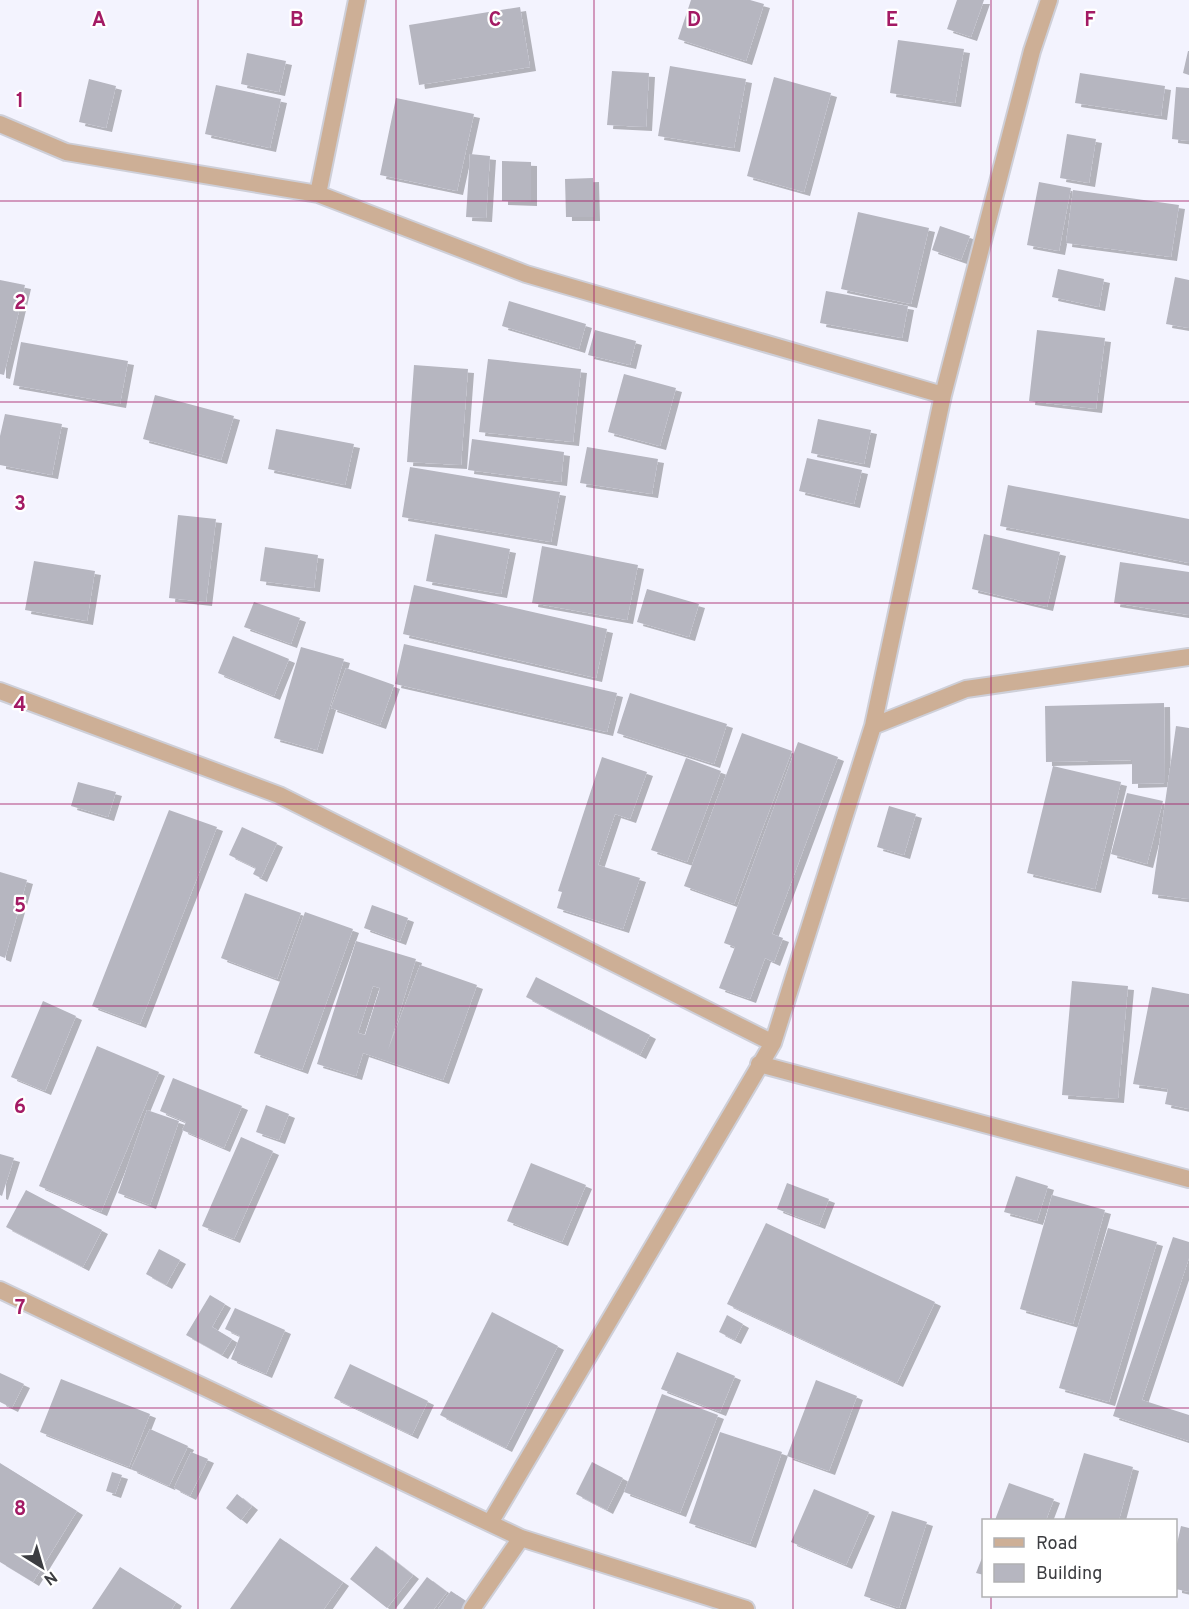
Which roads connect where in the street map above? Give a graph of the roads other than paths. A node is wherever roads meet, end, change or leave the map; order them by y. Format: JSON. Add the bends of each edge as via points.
{"nodes":[{"id":1,"x":357,"y":0,"type":"edge"},
{"id":2,"x":1049,"y":0,"type":"edge"},
{"id":3,"x":0,"y":124,"type":"edge"},
{"id":4,"x":318,"y":194,"type":"junction"},
{"id":5,"x":943,"y":395,"type":"junction"},
{"id":6,"x":1189,"y":657,"type":"edge"},
{"id":7,"x":0,"y":691,"type":"edge"},
{"id":8,"x":873,"y":726,"type":"junction"},
{"id":9,"x":773,"y":1042,"type":"junction"},
{"id":10,"x":759,"y":1064,"type":"junction"},
{"id":11,"x":1189,"y":1179,"type":"edge"},
{"id":12,"x":0,"y":1290,"type":"edge"},
{"id":13,"x":490,"y":1523,"type":"junction"},
{"id":14,"x":522,"y":1538,"type":"junction"},
{"id":15,"x":472,"y":1609,"type":"edge"},
{"id":16,"x":746,"y":1609,"type":"edge"}],
"edges":[{"from":1,"to":4,"type":"street"},
{"from":2,"to":5,"type":"street","via":[[1032,51]]},
{"from":3,"to":4,"type":"street","via":[[66,152]]},
{"from":4,"to":5,"type":"street","via":[[526,274]]},
{"from":5,"to":8,"type":"street"},
{"from":6,"to":8,"type":"street","via":[[966,689]]},
{"from":7,"to":9,"type":"street","via":[[279,795]]},
{"from":8,"to":9,"type":"street"},
{"from":9,"to":10,"type":"street"},
{"from":10,"to":11,"type":"street"},
{"from":10,"to":13,"type":"street"},
{"from":12,"to":13,"type":"street"},
{"from":13,"to":14,"type":"street"},
{"from":14,"to":15,"type":"street"},
{"from":14,"to":16,"type":"street"}]}
